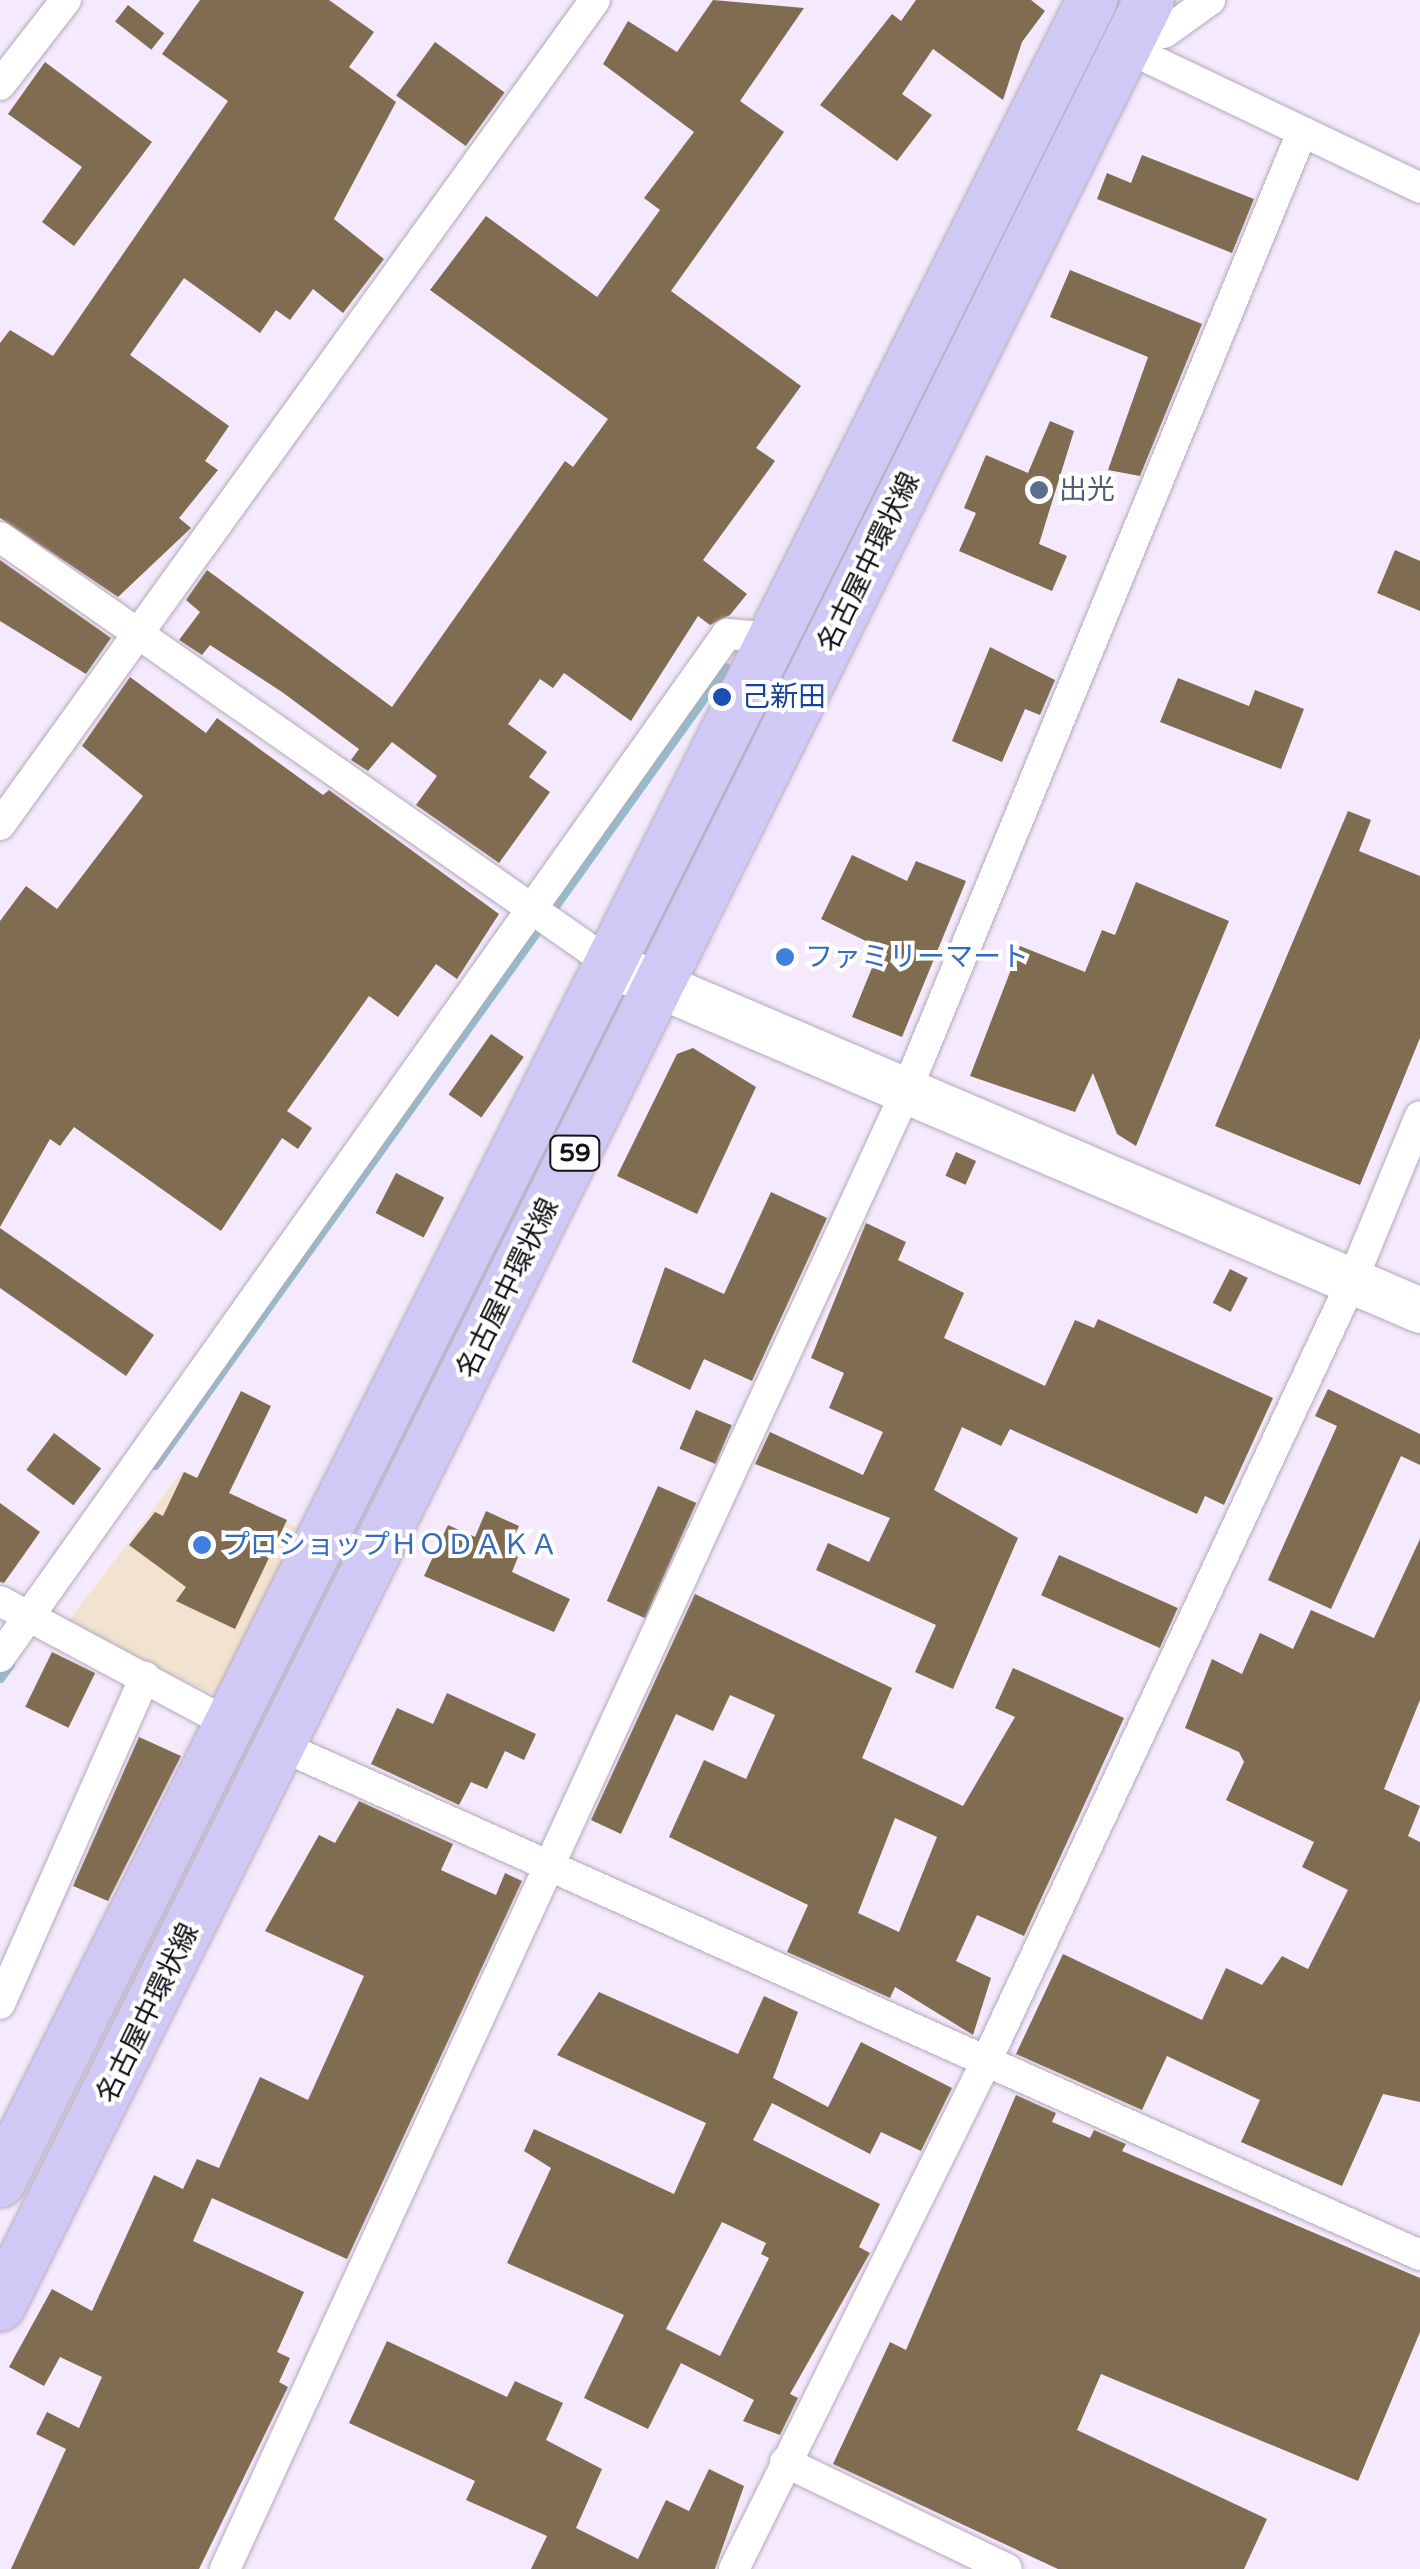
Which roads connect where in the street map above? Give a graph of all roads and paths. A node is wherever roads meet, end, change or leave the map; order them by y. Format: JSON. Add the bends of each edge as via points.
{"nodes":[{"id":1,"x":66,"y":0,"type":"edge"},
{"id":2,"x":595,"y":0,"type":"edge"},
{"id":3,"x":1210,"y":0,"type":"edge"},
{"id":4,"x":1082,"y":4,"type":"edge"},
{"id":5,"x":1137,"y":24,"type":"edge"},
{"id":6,"x":0,"y":85,"type":"edge"},
{"id":7,"x":1302,"y":132,"type":"junction"},
{"id":8,"x":1420,"y":188,"type":"edge"},
{"id":9,"x":0,"y":537,"type":"edge"},
{"id":10,"x":137,"y":633,"type":"junction"},
{"id":11,"x":775,"y":638,"type":"junction"},
{"id":12,"x":0,"y":825,"type":"edge"},
{"id":13,"x":541,"y":921,"type":"junction"},
{"id":14,"x":612,"y":966,"type":"junction"},
{"id":15,"x":657,"y":987,"type":"junction"},
{"id":16,"x":905,"y":1094,"type":"junction"},
{"id":17,"x":1420,"y":1116,"type":"edge"},
{"id":18,"x":1352,"y":1281,"type":"junction"},
{"id":19,"x":1420,"y":1310,"type":"edge"},
{"id":20,"x":0,"y":1601,"type":"edge"},
{"id":21,"x":35,"y":1625,"type":"junction"},
{"id":22,"x":0,"y":1656,"type":"edge"},
{"id":23,"x":145,"y":1677,"type":"junction"},
{"id":24,"x":229,"y":1724,"type":"junction"},
{"id":25,"x":281,"y":1746,"type":"junction"},
{"id":26,"x":548,"y":1866,"type":"junction"},
{"id":27,"x":0,"y":2004,"type":"edge"},
{"id":28,"x":984,"y":2066,"type":"junction"},
{"id":29,"x":0,"y":2182,"type":"edge"},
{"id":30,"x":1420,"y":2255,"type":"edge"},
{"id":31,"x":0,"y":2306,"type":"edge"},
{"id":32,"x":786,"y":2462,"type":"junction"},
{"id":33,"x":225,"y":2569,"type":"edge"},
{"id":34,"x":734,"y":2569,"type":"edge"},
{"id":35,"x":1007,"y":2569,"type":"edge"}],
"edges":[{"from":1,"to":6,"type":"street"},
{"from":2,"to":10,"type":"street"},
{"from":3,"to":5,"type":"street","via":[[1164,32]]},
{"from":4,"to":11,"type":"main road","name":"名古屋中環状線","number":"59"},
{"from":5,"to":7,"type":"street"},
{"from":5,"to":15,"type":"main road","name":"名古屋中環状線","number":"59"},
{"from":7,"to":8,"type":"street"},
{"from":7,"to":16,"type":"street"},
{"from":9,"to":10,"type":"street"},
{"from":10,"to":12,"type":"street"},
{"from":10,"to":13,"type":"street"},
{"from":11,"to":13,"type":"street","via":[[727,634]]},
{"from":11,"to":14,"type":"main road","name":"名古屋中環状線","number":"59"},
{"from":13,"to":14,"type":"street"},
{"from":13,"to":21,"type":"street"},
{"from":14,"to":15,"type":"street"},
{"from":14,"to":24,"type":"main road","name":"名古屋中環状線","number":"59"},
{"from":15,"to":16,"type":"street"},
{"from":15,"to":25,"type":"main road","name":"名古屋中環状線","number":"59"},
{"from":16,"to":18,"type":"street"},
{"from":16,"to":26,"type":"street"},
{"from":17,"to":18,"type":"street"},
{"from":18,"to":19,"type":"street"},
{"from":18,"to":28,"type":"street"},
{"from":20,"to":21,"type":"street"},
{"from":21,"to":22,"type":"street"},
{"from":21,"to":23,"type":"street"},
{"from":23,"to":24,"type":"street"},
{"from":23,"to":27,"type":"street"},
{"from":24,"to":29,"type":"main road","name":"名古屋中環状線","number":"59"},
{"from":25,"to":26,"type":"street"},
{"from":25,"to":31,"type":"main road","name":"名古屋中環状線","number":"59"},
{"from":26,"to":28,"type":"street"},
{"from":26,"to":33,"type":"street"},
{"from":28,"to":30,"type":"street"},
{"from":28,"to":32,"type":"street"},
{"from":32,"to":34,"type":"street"},
{"from":32,"to":35,"type":"street"}]}
